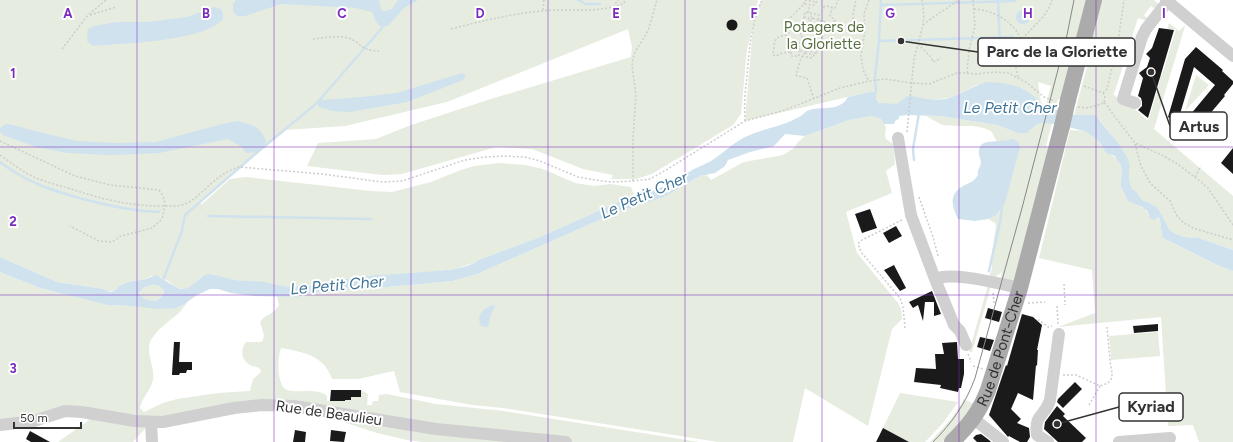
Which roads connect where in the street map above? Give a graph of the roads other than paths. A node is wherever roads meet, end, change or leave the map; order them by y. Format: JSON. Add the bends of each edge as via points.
{"nodes":[{"id":1,"x":1094,"y":0,"type":"edge"},
{"id":2,"x":1167,"y":1,"type":"edge"},
{"id":3,"x":1233,"y":56,"type":"edge"},
{"id":4,"x":1135,"y":103,"type":"dead end"},
{"id":5,"x":898,"y":138,"type":"dead end"},
{"id":6,"x":938,"y":277,"type":"junction"},
{"id":7,"x":1021,"y":289,"type":"junction"},
{"id":8,"x":1059,"y":334,"type":"dead end"},
{"id":9,"x":966,"y":345,"type":"dead end"},
{"id":10,"x":974,"y":419,"type":"junction"},
{"id":11,"x":151,"y":422,"type":"junction"},
{"id":12,"x":0,"y":425,"type":"edge"},
{"id":13,"x":1035,"y":438,"type":"edge"},
{"id":14,"x":1170,"y":438,"type":"dead end"},
{"id":15,"x":511,"y":439,"type":"edge"},
{"id":16,"x":152,"y":442,"type":"edge"},
{"id":17,"x":566,"y":442,"type":"edge"},
{"id":18,"x":952,"y":442,"type":"edge"},
{"id":19,"x":1003,"y":442,"type":"edge"},
{"id":20,"x":1048,"y":442,"type":"edge"},
{"id":21,"x":1119,"y":442,"type":"edge"}],
"edges":[{"from":1,"to":7,"type":"main road","name":"Rue de Pont-Cher","bridge":true},
{"from":2,"to":3,"type":"street"},
{"from":2,"to":4,"type":"street","via":[[1142,37],[1123,99]]},
{"from":5,"to":6,"type":"street","via":[[911,215]]},
{"from":6,"to":7,"type":"street","via":[[979,280]]},
{"from":6,"to":9,"type":"street","via":[[954,325],[960,331]]},
{"from":7,"to":10,"type":"main road","name":"Rue de Pont-Cher","via":[[985,399]]},
{"from":8,"to":13,"type":"street","via":[[1049,405],[1037,421]]},
{"from":10,"to":18,"type":"main road","name":"Rue de Pont-Cher"},
{"from":10,"to":19,"type":"street"},
{"from":11,"to":12,"type":"street","name":"Rue de Beaulieu","via":[[74,410],[58,412],[26,423]]},
{"from":11,"to":15,"type":"street","name":"Rue de Beaulieu","via":[[234,408],[277,405]]},
{"from":11,"to":16,"type":"street"},
{"from":13,"to":20,"type":"street"},
{"from":14,"to":21,"type":"street"},
{"from":15,"to":17,"type":"street","name":"Rue de Beaulieu"}]}
